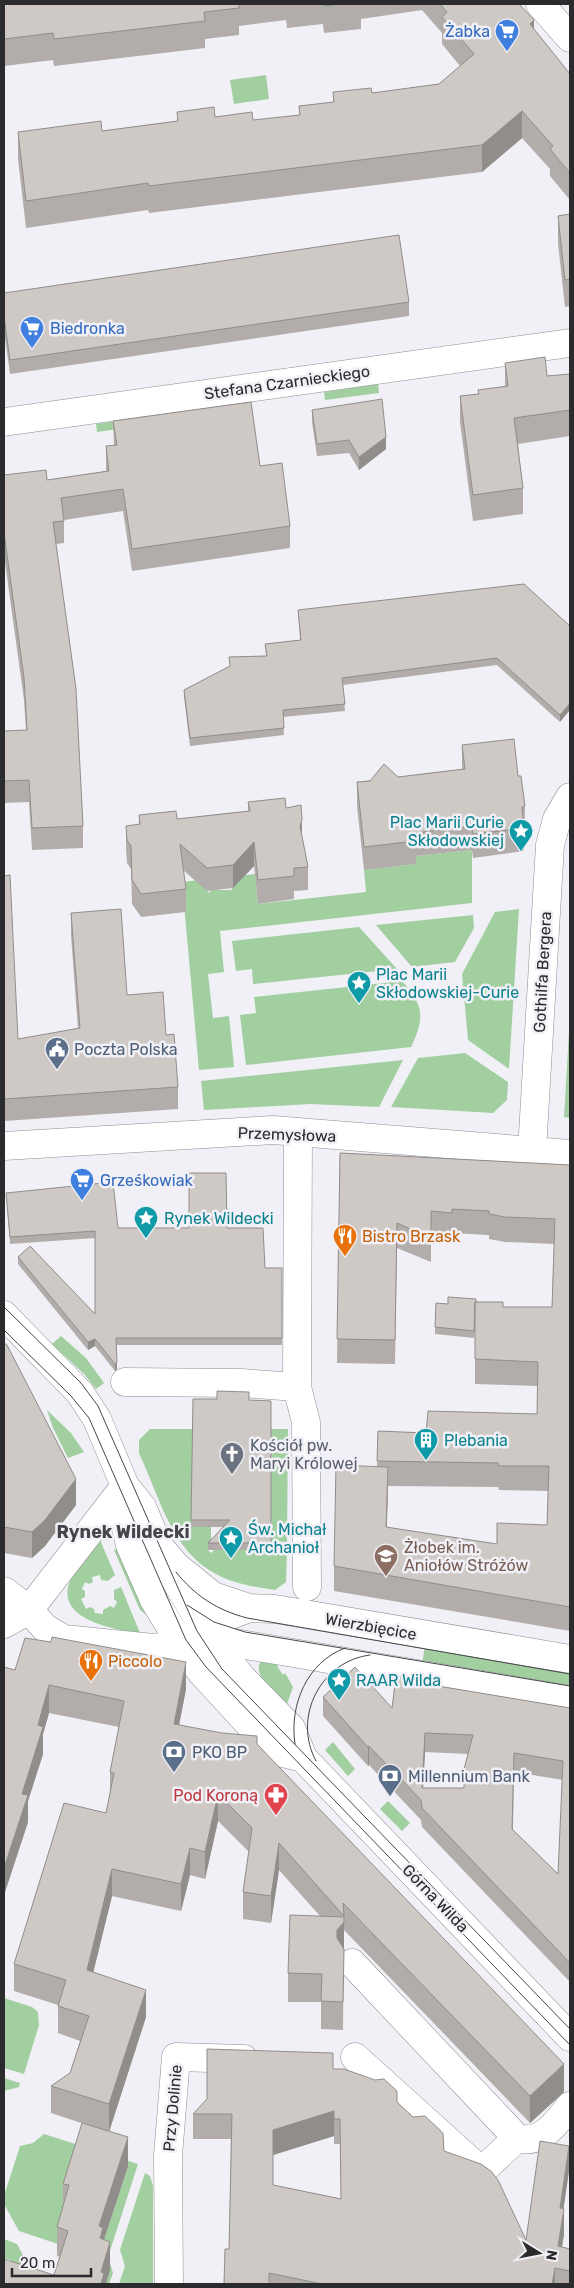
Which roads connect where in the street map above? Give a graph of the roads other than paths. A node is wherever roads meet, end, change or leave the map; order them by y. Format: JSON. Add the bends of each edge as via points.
{"nodes":[{"id":1,"x":540,"y":4,"type":"edge"},
{"id":2,"x":570,"y":38,"type":"edge"},
{"id":3,"x":570,"y":343,"type":"edge"},
{"id":4,"x":4,"y":422,"type":"edge"},
{"id":5,"x":570,"y":797,"type":"edge"},
{"id":6,"x":298,"y":1132,"type":"junction"},
{"id":7,"x":4,"y":1146,"type":"edge"},
{"id":8,"x":532,"y":1151,"type":"junction"},
{"id":9,"x":570,"y":1154,"type":"edge"},
{"id":10,"x":4,"y":1315,"type":"edge"},
{"id":11,"x":125,"y":1382,"type":"dead end"},
{"id":12,"x":297,"y":1387,"type":"junction"},
{"id":13,"x":125,"y":1486,"type":"junction"},
{"id":14,"x":158,"y":1545,"type":"junction"},
{"id":15,"x":307,"y":1588,"type":"dead end"},
{"id":16,"x":4,"y":1591,"type":"edge"},
{"id":17,"x":249,"y":1608,"type":"junction"},
{"id":18,"x":29,"y":1610,"type":"junction"},
{"id":19,"x":4,"y":1624,"type":"edge"},
{"id":20,"x":208,"y":1634,"type":"junction"},
{"id":21,"x":181,"y":1644,"type":"junction"},
{"id":22,"x":255,"y":1647,"type":"junction"},
{"id":23,"x":570,"y":1659,"type":"edge"},
{"id":24,"x":242,"y":1678,"type":"junction"},
{"id":25,"x":570,"y":1700,"type":"edge"},
{"id":26,"x":303,"y":1758,"type":"junction"},
{"id":27,"x":352,"y":1962,"type":"dead end"},
{"id":28,"x":570,"y":2037,"type":"edge"},
{"id":29,"x":355,"y":2057,"type":"dead end"},
{"id":30,"x":272,"y":2060,"type":"edge"},
{"id":31,"x":570,"y":2106,"type":"edge"},
{"id":32,"x":517,"y":2138,"type":"junction"},
{"id":33,"x":169,"y":2284,"type":"edge"}],
"edges":[{"from":1,"to":2,"type":"street"},
{"from":3,"to":4,"type":"street","name":"Stefana Czarnieckiego"},
{"from":5,"to":8,"type":"street","name":"Gothilfa Bergera","via":[[557,818],[550,845]]},
{"from":6,"to":7,"type":"street","name":"Przemysłowa","via":[[245,1132]]},
{"from":6,"to":8,"type":"street","name":"Przemysłowa"},
{"from":6,"to":12,"type":"street"},
{"from":8,"to":9,"type":"street","name":"Przemysłowa"},
{"from":10,"to":13,"type":"street","via":[[80,1393],[97,1420]]},
{"from":11,"to":12,"type":"street"},
{"from":12,"to":15,"type":"street","via":[[306,1422]]},
{"from":13,"to":14,"type":"street","via":[[142,1507]]},
{"from":13,"to":18,"type":"street"},
{"from":13,"to":21,"type":"street","via":[[122,1510],[130,1545],[154,1600]]},
{"from":14,"to":17,"type":"street","via":[[176,1566],[213,1596]]},
{"from":14,"to":20,"type":"street","name":"Górna Wilda"},
{"from":16,"to":18,"type":"street"},
{"from":17,"to":20,"type":"street","name":"Wierzbięcice"},
{"from":17,"to":23,"type":"street","name":"Wierzbięcice","via":[[275,1609]]},
{"from":18,"to":19,"type":"street"},
{"from":18,"to":21,"type":"street","via":[[45,1628],[64,1639],[153,1648]]},
{"from":20,"to":21,"type":"street","name":"Wierzbięcice"},
{"from":20,"to":22,"type":"street"},
{"from":20,"to":24,"type":"street","name":"Górna Wilda"},
{"from":21,"to":26,"type":"street","via":[[202,1673],[274,1750]]},
{"from":22,"to":24,"type":"street","via":[[246,1648],[239,1658]]},
{"from":22,"to":25,"type":"street"},
{"from":24,"to":26,"type":"street","name":"Górna Wilda","via":[[291,1728]]},
{"from":26,"to":28,"type":"street","name":"Górna Wilda"},
{"from":27,"to":32,"type":"street"},
{"from":29,"to":32,"type":"street","via":[[478,2168],[485,2168]]},
{"from":30,"to":33,"type":"street","name":"Przy Dolinie","via":[[176,2057],[168,2156]]},
{"from":31,"to":32,"type":"street","via":[[539,2137],[528,2141]]}]}
